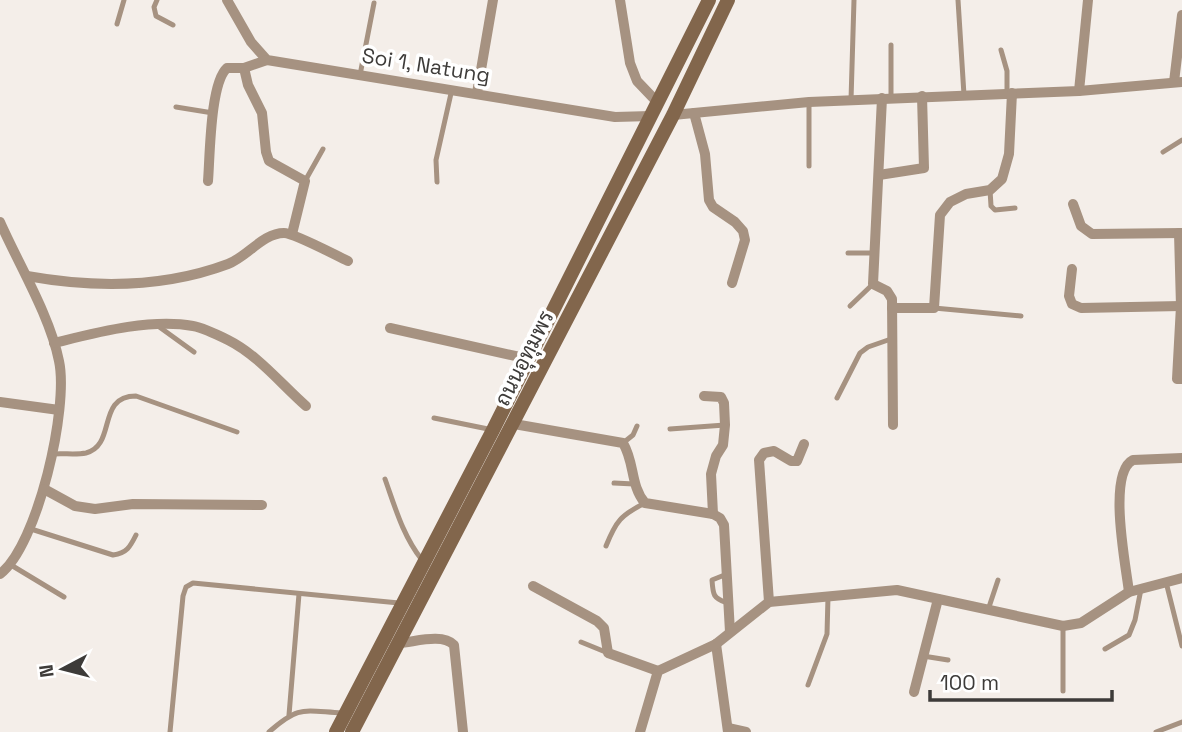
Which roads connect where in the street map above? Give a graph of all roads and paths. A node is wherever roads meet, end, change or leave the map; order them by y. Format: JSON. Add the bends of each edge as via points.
{"nodes":[{"id":1,"x":124,"y":0,"type":"edge"},
{"id":2,"x":157,"y":0,"type":"edge"},
{"id":3,"x":227,"y":0,"type":"edge"},
{"id":4,"x":239,"y":0,"type":"edge"},
{"id":5,"x":493,"y":0,"type":"edge"},
{"id":6,"x":620,"y":0,"type":"edge"},
{"id":7,"x":709,"y":0,"type":"edge"},
{"id":8,"x":728,"y":0,"type":"edge"},
{"id":9,"x":854,"y":0,"type":"edge"},
{"id":10,"x":958,"y":0,"type":"edge"},
{"id":11,"x":1088,"y":0,"type":"edge"},
{"id":12,"x":374,"y":3,"type":"dead end"},
{"id":13,"x":235,"y":13,"type":"junction"},
{"id":14,"x":1182,"y":15,"type":"edge"},
{"id":15,"x":117,"y":24,"type":"dead end"},
{"id":16,"x":173,"y":26,"type":"dead end"},
{"id":17,"x":891,"y":45,"type":"dead end"},
{"id":18,"x":1001,"y":50,"type":"dead end"},
{"id":19,"x":267,"y":60,"type":"junction"},
{"id":20,"x":244,"y":68,"type":"junction"},
{"id":21,"x":360,"y":75,"type":"junction"},
{"id":22,"x":1178,"y":82,"type":"edge"},
{"id":23,"x":452,"y":89,"type":"junction"},
{"id":24,"x":1079,"y":91,"type":"junction"},
{"id":25,"x":478,"y":93,"type":"junction"},
{"id":26,"x":1009,"y":93,"type":"junction"},
{"id":27,"x":964,"y":95,"type":"junction"},
{"id":28,"x":922,"y":96,"type":"junction"},
{"id":29,"x":887,"y":98,"type":"junction"},
{"id":30,"x":851,"y":100,"type":"junction"},
{"id":31,"x":810,"y":102,"type":"junction"},
{"id":32,"x":176,"y":107,"type":"dead end"},
{"id":33,"x":654,"y":110,"type":"junction"},
{"id":34,"x":213,"y":113,"type":"junction"},
{"id":35,"x":694,"y":113,"type":"junction"},
{"id":36,"x":673,"y":115,"type":"junction"},
{"id":37,"x":1182,"y":140,"type":"edge"},
{"id":38,"x":323,"y":149,"type":"dead end"},
{"id":39,"x":1163,"y":152,"type":"dead end"},
{"id":40,"x":809,"y":166,"type":"dead end"},
{"id":41,"x":879,"y":175,"type":"junction"},
{"id":42,"x":208,"y":181,"type":"dead end"},
{"id":43,"x":304,"y":181,"type":"junction"},
{"id":44,"x":438,"y":182,"type":"dead end"},
{"id":45,"x":990,"y":190,"type":"junction"},
{"id":46,"x":1073,"y":204,"type":"dead end"},
{"id":47,"x":1015,"y":208,"type":"dead end"},
{"id":48,"x":0,"y":222,"type":"edge"},
{"id":49,"x":1181,"y":233,"type":"edge"},
{"id":50,"x":292,"y":234,"type":"junction"},
{"id":51,"x":848,"y":253,"type":"dead end"},
{"id":52,"x":873,"y":253,"type":"junction"},
{"id":53,"x":348,"y":261,"type":"dead end"},
{"id":54,"x":1072,"y":269,"type":"dead end"},
{"id":55,"x":27,"y":276,"type":"junction"},
{"id":56,"x":732,"y":283,"type":"dead end"},
{"id":57,"x":873,"y":284,"type":"junction"},
{"id":58,"x":850,"y":306,"type":"dead end"},
{"id":59,"x":1181,"y":306,"type":"edge"},
{"id":60,"x":892,"y":308,"type":"junction"},
{"id":61,"x":934,"y":308,"type":"junction"},
{"id":62,"x":1021,"y":316,"type":"dead end"},
{"id":63,"x":156,"y":325,"type":"junction"},
{"id":64,"x":390,"y":328,"type":"dead end"},
{"id":65,"x":891,"y":339,"type":"junction"},
{"id":66,"x":54,"y":343,"type":"junction"},
{"id":67,"x":194,"y":352,"type":"dead end"},
{"id":68,"x":529,"y":359,"type":"junction"},
{"id":69,"x":1182,"y":379,"type":"edge"},
{"id":70,"x":704,"y":396,"type":"dead end"},
{"id":71,"x":837,"y":398,"type":"dead end"},
{"id":72,"x":0,"y":402,"type":"edge"},
{"id":73,"x":306,"y":406,"type":"dead end"},
{"id":74,"x":59,"y":410,"type":"junction"},
{"id":75,"x":434,"y":418,"type":"dead end"},
{"id":76,"x":514,"y":424,"type":"junction"},
{"id":77,"x":725,"y":425,"type":"junction"},
{"id":78,"x":893,"y":425,"type":"dead end"},
{"id":79,"x":637,"y":426,"type":"dead end"},
{"id":80,"x":670,"y":429,"type":"dead end"},
{"id":81,"x":493,"y":430,"type":"junction"},
{"id":82,"x":237,"y":432,"type":"dead end"},
{"id":83,"x":623,"y":443,"type":"junction"},
{"id":84,"x":804,"y":444,"type":"dead end"},
{"id":85,"x":51,"y":454,"type":"junction"},
{"id":86,"x":1182,"y":457,"type":"edge"},
{"id":87,"x":385,"y":479,"type":"dead end"},
{"id":88,"x":614,"y":483,"type":"dead end"},
{"id":89,"x":634,"y":484,"type":"junction"},
{"id":90,"x":44,"y":489,"type":"junction"},
{"id":91,"x":645,"y":503,"type":"junction"},
{"id":92,"x":262,"y":505,"type":"dead end"},
{"id":93,"x":713,"y":514,"type":"junction"},
{"id":94,"x":31,"y":529,"type":"junction"},
{"id":95,"x":136,"y":535,"type":"dead end"},
{"id":96,"x":606,"y":546,"type":"dead end"},
{"id":97,"x":424,"y":563,"type":"junction"},
{"id":98,"x":11,"y":565,"type":"junction"},
{"id":99,"x":0,"y":574,"type":"edge"},
{"id":100,"x":727,"y":574,"type":"junction"},
{"id":101,"x":1182,"y":578,"type":"edge"},
{"id":102,"x":998,"y":580,"type":"dead end"},
{"id":103,"x":1166,"y":582,"type":"junction"},
{"id":104,"x":533,"y":586,"type":"dead end"},
{"id":105,"x":1141,"y":589,"type":"junction"},
{"id":106,"x":1129,"y":592,"type":"junction"},
{"id":107,"x":299,"y":593,"type":"junction"},
{"id":108,"x":64,"y":597,"type":"dead end"},
{"id":109,"x":828,"y":597,"type":"junction"},
{"id":110,"x":938,"y":599,"type":"junction"},
{"id":111,"x":769,"y":602,"type":"junction"},
{"id":112,"x":728,"y":603,"type":"junction"},
{"id":113,"x":402,"y":604,"type":"junction"},
{"id":114,"x":988,"y":610,"type":"junction"},
{"id":115,"x":1063,"y":626,"type":"junction"},
{"id":116,"x":730,"y":632,"type":"junction"},
{"id":117,"x":581,"y":642,"type":"dead end"},
{"id":118,"x":399,"y":643,"type":"junction"},
{"id":119,"x":716,"y":644,"type":"junction"},
{"id":120,"x":1182,"y":646,"type":"edge"},
{"id":121,"x":1104,"y":649,"type":"dead end"},
{"id":122,"x":608,"y":653,"type":"junction"},
{"id":123,"x":923,"y":656,"type":"junction"},
{"id":124,"x":948,"y":660,"type":"dead end"},
{"id":125,"x":658,"y":671,"type":"junction"},
{"id":126,"x":808,"y":685,"type":"dead end"},
{"id":127,"x":1063,"y":691,"type":"dead end"},
{"id":128,"x":914,"y":692,"type":"dead end"},
{"id":129,"x":345,"y":713,"type":"junction"},
{"id":130,"x":289,"y":715,"type":"junction"},
{"id":131,"x":1182,"y":722,"type":"edge"},
{"id":132,"x":728,"y":730,"type":"edge"},
{"id":133,"x":170,"y":732,"type":"edge"},
{"id":134,"x":269,"y":732,"type":"edge"},
{"id":135,"x":335,"y":732,"type":"edge"},
{"id":136,"x":352,"y":732,"type":"edge"},
{"id":137,"x":463,"y":732,"type":"edge"},
{"id":138,"x":640,"y":732,"type":"edge"},
{"id":139,"x":746,"y":732,"type":"edge"},
{"id":140,"x":1156,"y":732,"type":"edge"}],
"edges":[{"from":1,"to":15,"type":"lane"},
{"from":2,"to":16,"type":"lane","via":[[156,16]]},
{"from":3,"to":13,"type":"street"},
{"from":4,"to":13,"type":"street"},
{"from":5,"to":25,"type":"street"},
{"from":6,"to":33,"type":"street","via":[[630,63]]},
{"from":7,"to":33,"type":"street","name":"ถนนอุทุมพร"},
{"from":8,"to":36,"type":"street","name":"ถนนอุทุมพร"},
{"from":9,"to":30,"type":"lane"},
{"from":10,"to":27,"type":"lane"},
{"from":11,"to":24,"type":"street"},
{"from":12,"to":21,"type":"lane"},
{"from":13,"to":19,"type":"street"},
{"from":14,"to":22,"type":"street"},
{"from":17,"to":29,"type":"lane"},
{"from":18,"to":26,"type":"lane"},
{"from":19,"to":20,"type":"street"},
{"from":19,"to":21,"type":"street","name":"Soi 1, Natung"},
{"from":20,"to":34,"type":"street","via":[[230,67],[220,75]]},
{"from":20,"to":43,"type":"street","via":[[262,113],[269,161]]},
{"from":21,"to":23,"type":"street","name":"Soi 1, Natung"},
{"from":22,"to":24,"type":"street"},
{"from":23,"to":25,"type":"street","name":"Soi 1, Natung"},
{"from":23,"to":44,"type":"lane","via":[[436,160]]},
{"from":24,"to":26,"type":"street"},
{"from":25,"to":33,"type":"street","name":"Soi 1, Natung","via":[[615,117]]},
{"from":26,"to":27,"type":"street"},
{"from":26,"to":45,"type":"street","via":[[1009,154],[1002,179]]},
{"from":27,"to":28,"type":"street"},
{"from":28,"to":29,"type":"street"},
{"from":28,"to":41,"type":"street","via":[[924,168]]},
{"from":29,"to":30,"type":"street"},
{"from":29,"to":41,"type":"street"},
{"from":30,"to":31,"type":"street"},
{"from":31,"to":35,"type":"street"},
{"from":31,"to":40,"type":"lane"},
{"from":32,"to":34,"type":"lane"},
{"from":33,"to":36,"type":"street"},
{"from":33,"to":68,"type":"street","name":"ถนนอุทุมพร"},
{"from":34,"to":42,"type":"street"},
{"from":35,"to":36,"type":"street"},
{"from":35,"to":56,"type":"street","via":[[705,154],[709,200],[743,231],[745,240]]},
{"from":36,"to":76,"type":"street","name":"ถนนอุทุมพร"},
{"from":37,"to":39,"type":"lane"},
{"from":38,"to":43,"type":"lane"},
{"from":41,"to":52,"type":"street"},
{"from":43,"to":50,"type":"street"},
{"from":45,"to":47,"type":"lane","via":[[995,210]]},
{"from":45,"to":61,"type":"street","via":[[966,194],[950,202],[940,215]]},
{"from":46,"to":49,"type":"street","via":[[1081,226],[1093,234]]},
{"from":48,"to":55,"type":"street"},
{"from":49,"to":59,"type":"street"},
{"from":50,"to":53,"type":"street"},
{"from":50,"to":55,"type":"street","via":[[272,236],[232,263],[175,279],[96,285]]},
{"from":51,"to":52,"type":"lane"},
{"from":52,"to":57,"type":"street"},
{"from":54,"to":59,"type":"street","via":[[1069,296],[1072,304],[1081,308]]},
{"from":55,"to":66,"type":"street"},
{"from":57,"to":58,"type":"lane"},
{"from":57,"to":60,"type":"street","via":[[887,291]]},
{"from":59,"to":69,"type":"street","via":[[1177,379]]},
{"from":60,"to":61,"type":"street"},
{"from":60,"to":65,"type":"street"},
{"from":61,"to":62,"type":"lane"},
{"from":63,"to":66,"type":"street"},
{"from":63,"to":67,"type":"lane"},
{"from":63,"to":73,"type":"street","via":[[193,326],[229,340]]},
{"from":64,"to":68,"type":"street"},
{"from":65,"to":71,"type":"lane","via":[[860,353]]},
{"from":65,"to":78,"type":"street"},
{"from":66,"to":74,"type":"street","via":[[62,380]]},
{"from":68,"to":81,"type":"street","name":"ถนนอุทุมพร"},
{"from":70,"to":77,"type":"street","via":[[721,397]]},
{"from":72,"to":74,"type":"street"},
{"from":74,"to":85,"type":"street"},
{"from":75,"to":81,"type":"lane"},
{"from":76,"to":83,"type":"street"},
{"from":76,"to":118,"type":"street","name":"ถนนอุทุมพร"},
{"from":77,"to":80,"type":"lane"},
{"from":77,"to":93,"type":"street","via":[[723,445],[711,474]]},
{"from":79,"to":83,"type":"lane"},
{"from":81,"to":97,"type":"street","name":"ถนนอุทุมพร"},
{"from":82,"to":85,"type":"lane","via":[[136,396],[123,396],[114,402],[98,446],[87,453]]},
{"from":83,"to":89,"type":"street","via":[[632,461]]},
{"from":84,"to":111,"type":"street","via":[[797,461],[774,451],[759,460]]},
{"from":85,"to":90,"type":"street"},
{"from":86,"to":106,"type":"street","via":[[1133,460],[1123,472],[1119,499]]},
{"from":87,"to":97,"type":"lane","via":[[406,538]]},
{"from":88,"to":89,"type":"lane"},
{"from":89,"to":91,"type":"street"},
{"from":90,"to":92,"type":"street","via":[[75,506],[95,509],[133,504]]},
{"from":90,"to":94,"type":"street"},
{"from":91,"to":93,"type":"street"},
{"from":91,"to":96,"type":"lane","via":[[614,524]]},
{"from":93,"to":100,"type":"street","via":[[724,525]]},
{"from":94,"to":95,"type":"lane","via":[[113,555],[124,554]]},
{"from":94,"to":98,"type":"street"},
{"from":97,"to":113,"type":"street","name":"ถนนอุทุมพร"},
{"from":98,"to":99,"type":"street"},
{"from":98,"to":108,"type":"lane"},
{"from":100,"to":112,"type":"street"},
{"from":100,"to":112,"type":"lane","via":[[712,580],[715,599]]},
{"from":101,"to":103,"type":"street"},
{"from":102,"to":114,"type":"lane"},
{"from":103,"to":105,"type":"street"},
{"from":103,"to":120,"type":"lane"},
{"from":104,"to":122,"type":"street","via":[[597,621],[604,628]]},
{"from":105,"to":106,"type":"street"},
{"from":105,"to":121,"type":"lane","via":[[1129,635]]},
{"from":106,"to":115,"type":"street","via":[[1081,623]]},
{"from":107,"to":113,"type":"lane"},
{"from":107,"to":130,"type":"lane"},
{"from":107,"to":133,"type":"lane","via":[[193,583],[186,587]]},
{"from":109,"to":110,"type":"street","via":[[897,590]]},
{"from":109,"to":111,"type":"street"},
{"from":109,"to":126,"type":"lane","via":[[827,634]]},
{"from":110,"to":114,"type":"street"},
{"from":110,"to":123,"type":"street"},
{"from":111,"to":116,"type":"street"},
{"from":112,"to":116,"type":"street"},
{"from":113,"to":129,"type":"street","name":"ถนนอุทุมพร"},
{"from":114,"to":115,"type":"street"},
{"from":115,"to":127,"type":"lane"},
{"from":116,"to":119,"type":"street"},
{"from":117,"to":122,"type":"lane"},
{"from":118,"to":136,"type":"street","name":"ถนนอุทุมพร"},
{"from":118,"to":137,"type":"street","via":[[440,638],[454,645]]},
{"from":119,"to":125,"type":"street"},
{"from":119,"to":132,"type":"street"},
{"from":122,"to":125,"type":"street"},
{"from":123,"to":124,"type":"lane"},
{"from":123,"to":128,"type":"street"},
{"from":125,"to":138,"type":"street"},
{"from":129,"to":130,"type":"lane","via":[[300,711]]},
{"from":129,"to":135,"type":"street","name":"ถนนอุทุมพร"},
{"from":130,"to":134,"type":"lane"},
{"from":131,"to":140,"type":"lane"},
{"from":132,"to":139,"type":"street"}]}
